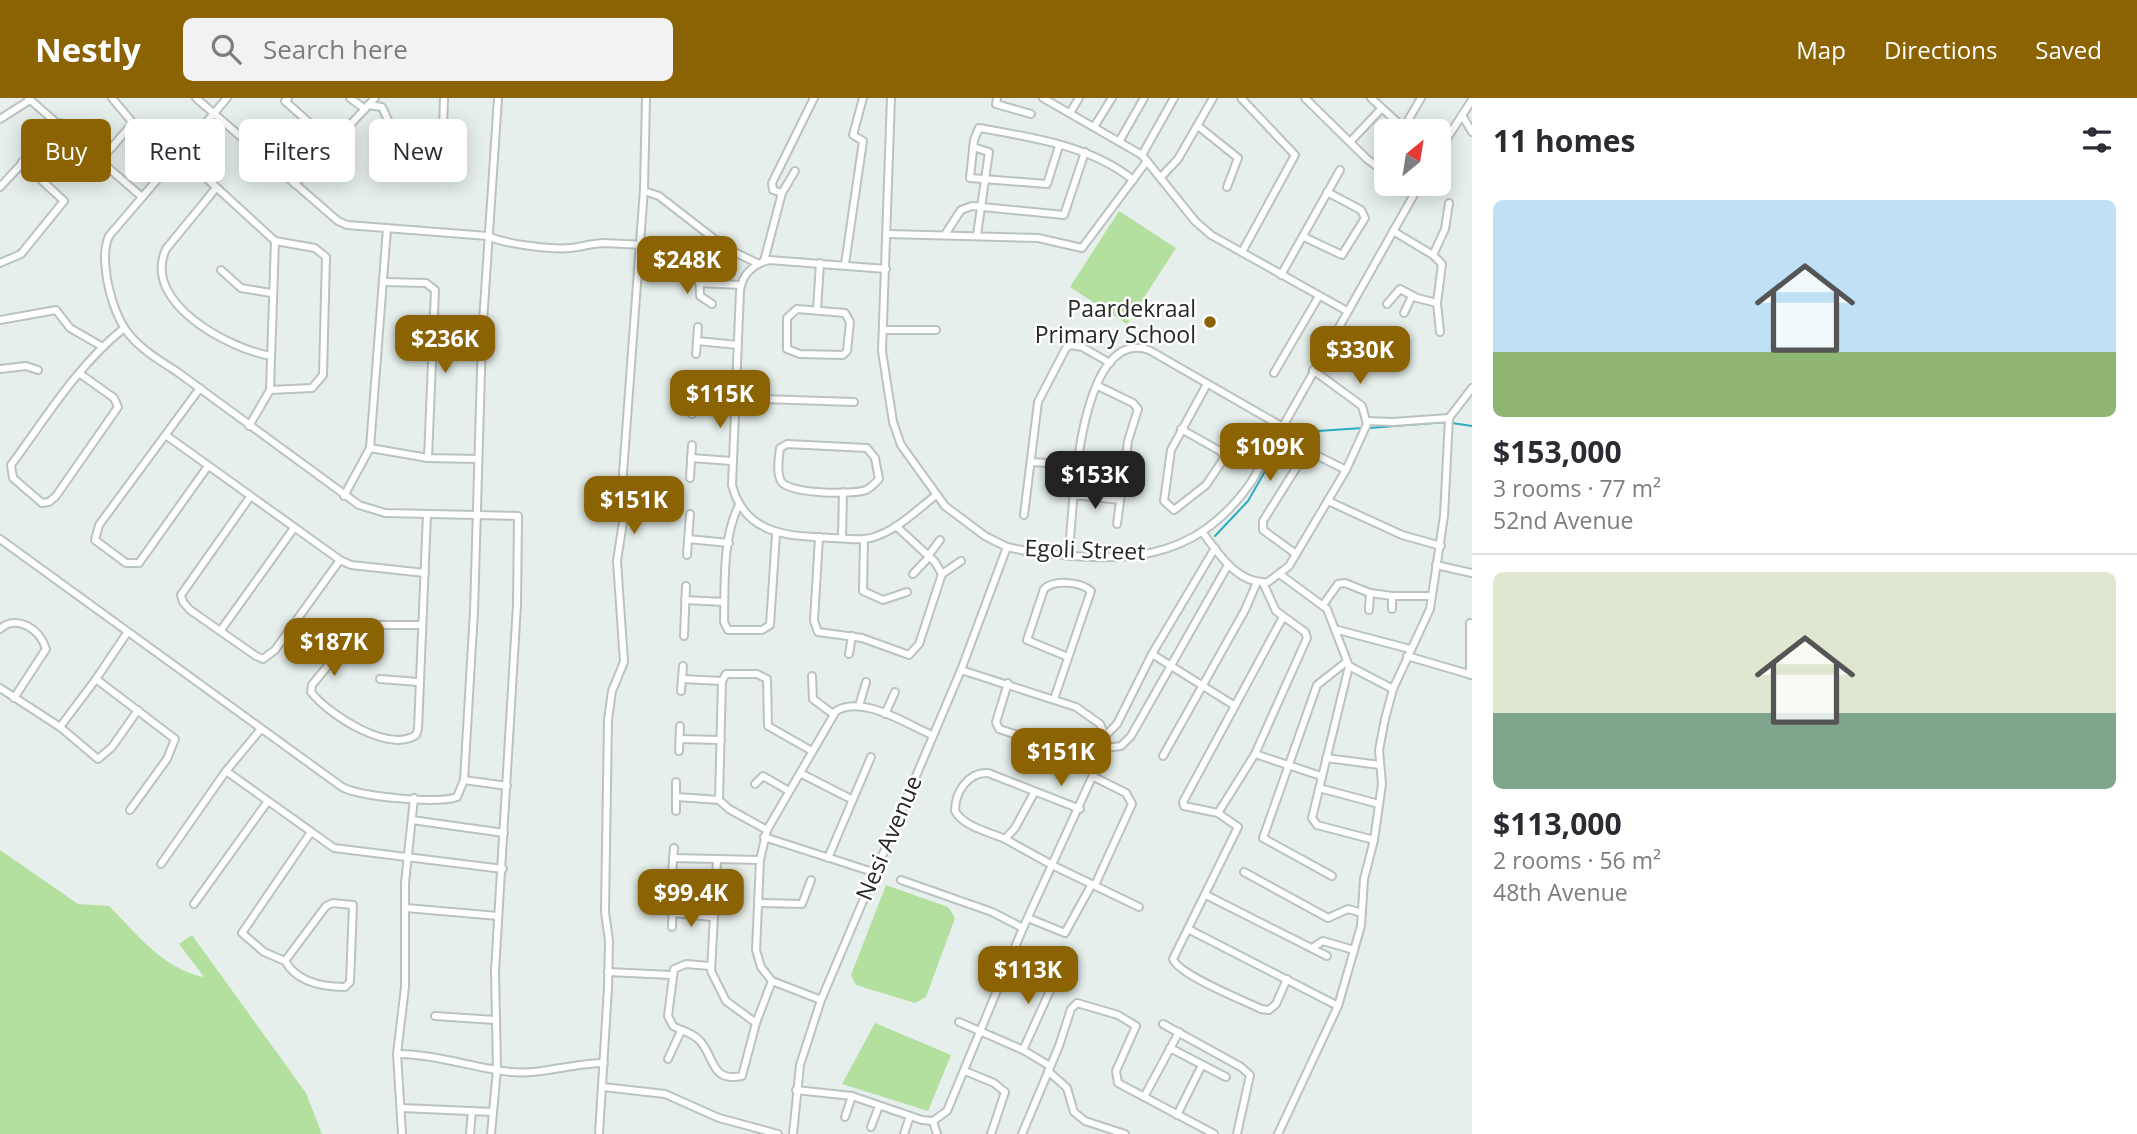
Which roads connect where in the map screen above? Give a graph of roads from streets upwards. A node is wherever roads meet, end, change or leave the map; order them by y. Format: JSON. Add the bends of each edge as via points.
{"nodes":[{"id":1,"x":112,"y":98,"type":"edge"},
{"id":2,"x":196,"y":98,"type":"edge"},
{"id":3,"x":227,"y":98,"type":"edge"},
{"id":4,"x":288,"y":98,"type":"edge"},
{"id":5,"x":351,"y":98,"type":"edge"},
{"id":6,"x":375,"y":98,"type":"edge"},
{"id":7,"x":444,"y":98,"type":"edge"},
{"id":8,"x":498,"y":98,"type":"edge"},
{"id":9,"x":646,"y":98,"type":"edge"},
{"id":10,"x":814,"y":98,"type":"edge"},
{"id":11,"x":863,"y":98,"type":"edge"},
{"id":12,"x":891,"y":98,"type":"edge"},
{"id":13,"x":997,"y":98,"type":"edge"},
{"id":14,"x":1079,"y":98,"type":"edge"},
{"id":15,"x":1112,"y":98,"type":"edge"},
{"id":16,"x":1144,"y":98,"type":"edge"},
{"id":17,"x":1174,"y":98,"type":"edge"},
{"id":18,"x":1213,"y":98,"type":"edge"},
{"id":19,"x":1241,"y":98,"type":"edge"},
{"id":20,"x":1305,"y":98,"type":"edge"},
{"id":21,"x":1371,"y":98,"type":"edge"},
{"id":22,"x":1421,"y":98,"type":"edge"},
{"id":23,"x":29,"y":99,"type":"edge"},
{"id":24,"x":1048,"y":99,"type":"edge"},
{"id":25,"x":1472,"y":100,"type":"edge"},
{"id":26,"x":367,"y":107,"type":"junction"},
{"id":27,"x":1381,"y":109,"type":"junction"},
{"id":28,"x":1070,"y":113,"type":"junction"},
{"id":29,"x":214,"y":114,"type":"junction"},
{"id":30,"x":1031,"y":114,"type":"dead end"},
{"id":31,"x":1462,"y":115,"type":"junction"},
{"id":32,"x":0,"y":119,"type":"edge"},
{"id":33,"x":55,"y":119,"type":"edge"},
{"id":34,"x":210,"y":119,"type":"edge"},
{"id":35,"x":305,"y":119,"type":"edge"},
{"id":36,"x":1392,"y":119,"type":"edge"},
{"id":37,"x":1410,"y":119,"type":"edge"},
{"id":38,"x":355,"y":120,"type":"edge"},
{"id":39,"x":1198,"y":126,"type":"junction"},
{"id":40,"x":1094,"y":127,"type":"junction"},
{"id":41,"x":1451,"y":132,"type":"edge"},
{"id":42,"x":1472,"y":132,"type":"edge"},
{"id":43,"x":1120,"y":141,"type":"junction"},
{"id":44,"x":1350,"y":142,"type":"junction"},
{"id":45,"x":1059,"y":146,"type":"junction"},
{"id":46,"x":973,"y":147,"type":"junction"},
{"id":47,"x":111,"y":148,"type":"edge"},
{"id":48,"x":1085,"y":152,"type":"junction"},
{"id":49,"x":1144,"y":158,"type":"junction"},
{"id":50,"x":1374,"y":163,"type":"edge"},
{"id":51,"x":21,"y":164,"type":"edge"},
{"id":52,"x":111,"y":170,"type":"edge"},
{"id":53,"x":1340,"y":170,"type":"dead end"},
{"id":54,"x":795,"y":171,"type":"dead end"},
{"id":55,"x":1161,"y":177,"type":"junction"},
{"id":56,"x":1133,"y":180,"type":"junction"},
{"id":57,"x":44,"y":182,"type":"edge"},
{"id":58,"x":156,"y":182,"type":"edge"},
{"id":59,"x":209,"y":182,"type":"edge"},
{"id":60,"x":985,"y":182,"type":"junction"},
{"id":61,"x":295,"y":184,"type":"joint"},
{"id":62,"x":0,"y":187,"type":"edge"},
{"id":63,"x":1227,"y":187,"type":"dead end"},
{"id":64,"x":216,"y":188,"type":"junction"},
{"id":65,"x":644,"y":191,"type":"junction"},
{"id":66,"x":1327,"y":192,"type":"junction"},
{"id":67,"x":782,"y":193,"type":"junction"},
{"id":68,"x":1413,"y":196,"type":"edge"},
{"id":69,"x":142,"y":197,"type":"junction"},
{"id":70,"x":1449,"y":203,"type":"dead end"},
{"id":71,"x":982,"y":207,"type":"junction"},
{"id":72,"x":387,"y":228,"type":"junction"},
{"id":73,"x":1393,"y":231,"type":"junction"},
{"id":74,"x":946,"y":233,"type":"junction"},
{"id":75,"x":888,"y":234,"type":"junction"},
{"id":76,"x":977,"y":235,"type":"junction"},
{"id":77,"x":488,"y":236,"type":"junction"},
{"id":78,"x":1304,"y":237,"type":"junction"},
{"id":79,"x":275,"y":241,"type":"junction"},
{"id":80,"x":639,"y":245,"type":"junction"},
{"id":81,"x":727,"y":249,"type":"junction"},
{"id":82,"x":1242,"y":252,"type":"junction"},
{"id":83,"x":1433,"y":255,"type":"junction"},
{"id":84,"x":761,"y":262,"type":"junction"},
{"id":85,"x":0,"y":263,"type":"edge"},
{"id":86,"x":820,"y":263,"type":"junction"},
{"id":87,"x":845,"y":264,"type":"junction"},
{"id":88,"x":699,"y":267,"type":"dead end"},
{"id":89,"x":886,"y":269,"type":"junction"},
{"id":90,"x":221,"y":270,"type":"dead end"},
{"id":91,"x":1281,"y":275,"type":"junction"},
{"id":92,"x":383,"y":282,"type":"junction"},
{"id":93,"x":699,"y":283,"type":"junction"},
{"id":94,"x":741,"y":285,"type":"junction"},
{"id":95,"x":271,"y":293,"type":"junction"},
{"id":96,"x":1319,"y":296,"type":"junction"},
{"id":97,"x":1412,"y":296,"type":"junction"},
{"id":98,"x":1437,"y":303,"type":"junction"},
{"id":99,"x":712,"y":304,"type":"dead end"},
{"id":100,"x":1387,"y":304,"type":"dead end"},
{"id":101,"x":817,"y":310,"type":"junction"},
{"id":102,"x":1347,"y":311,"type":"junction"},
{"id":103,"x":1404,"y":313,"type":"dead end"},
{"id":104,"x":0,"y":320,"type":"edge"},
{"id":105,"x":698,"y":327,"type":"dead end"},
{"id":106,"x":123,"y":329,"type":"junction"},
{"id":107,"x":883,"y":330,"type":"junction"},
{"id":108,"x":936,"y":330,"type":"dead end"},
{"id":109,"x":1440,"y":332,"type":"dead end"},
{"id":110,"x":697,"y":341,"type":"junction"},
{"id":111,"x":738,"y":345,"type":"junction"},
{"id":112,"x":101,"y":346,"type":"junction"},
{"id":113,"x":696,"y":354,"type":"dead end"},
{"id":114,"x":271,"y":356,"type":"junction"},
{"id":115,"x":1110,"y":363,"type":"junction"},
{"id":116,"x":0,"y":369,"type":"edge"},
{"id":117,"x":38,"y":370,"type":"dead end"},
{"id":118,"x":1313,"y":370,"type":"junction"},
{"id":119,"x":79,"y":373,"type":"junction"},
{"id":120,"x":1274,"y":373,"type":"dead end"},
{"id":121,"x":694,"y":384,"type":"dead end"},
{"id":122,"x":1208,"y":384,"type":"junction"},
{"id":123,"x":1098,"y":386,"type":"junction"},
{"id":124,"x":200,"y":388,"type":"junction"},
{"id":125,"x":1472,"y":388,"type":"edge"},
{"id":126,"x":270,"y":390,"type":"junction"},
{"id":127,"x":693,"y":400,"type":"junction"},
{"id":128,"x":735,"y":400,"type":"junction"},
{"id":129,"x":854,"y":402,"type":"dead end"},
{"id":130,"x":692,"y":414,"type":"dead end"},
{"id":131,"x":1449,"y":421,"type":"junction"},
{"id":132,"x":1367,"y":422,"type":"junction"},
{"id":133,"x":249,"y":426,"type":"junction"},
{"id":134,"x":1283,"y":427,"type":"junction"},
{"id":135,"x":1181,"y":429,"type":"junction"},
{"id":136,"x":167,"y":436,"type":"junction"},
{"id":137,"x":692,"y":445,"type":"dead end"},
{"id":138,"x":370,"y":448,"type":"junction"},
{"id":139,"x":428,"y":458,"type":"junction"},
{"id":140,"x":691,"y":458,"type":"junction"},
{"id":141,"x":477,"y":459,"type":"junction"},
{"id":142,"x":732,"y":461,"type":"junction"},
{"id":143,"x":1031,"y":462,"type":"junction"},
{"id":144,"x":208,"y":466,"type":"junction"},
{"id":145,"x":1077,"y":466,"type":"junction"},
{"id":146,"x":1346,"y":470,"type":"junction"},
{"id":147,"x":690,"y":478,"type":"dead end"},
{"id":148,"x":844,"y":492,"type":"junction"},
{"id":149,"x":1074,"y":495,"type":"junction"},
{"id":150,"x":344,"y":496,"type":"junction"},
{"id":151,"x":935,"y":496,"type":"junction"},
{"id":152,"x":250,"y":497,"type":"junction"},
{"id":153,"x":1120,"y":500,"type":"junction"},
{"id":154,"x":1328,"y":502,"type":"junction"},
{"id":155,"x":739,"y":505,"type":"junction"},
{"id":156,"x":427,"y":514,"type":"junction"},
{"id":157,"x":477,"y":514,"type":"junction"},
{"id":158,"x":690,"y":514,"type":"dead end"},
{"id":159,"x":1024,"y":515,"type":"dead end"},
{"id":160,"x":1117,"y":524,"type":"dead end"},
{"id":161,"x":896,"y":526,"type":"junction"},
{"id":162,"x":294,"y":528,"type":"junction"},
{"id":163,"x":1203,"y":533,"type":"junction"},
{"id":164,"x":775,"y":534,"type":"junction"},
{"id":165,"x":819,"y":537,"type":"junction"},
{"id":166,"x":842,"y":538,"type":"junction"},
{"id":167,"x":688,"y":539,"type":"junction"},
{"id":168,"x":864,"y":540,"type":"junction"},
{"id":169,"x":940,"y":540,"type":"dead end"},
{"id":170,"x":1,"y":542,"type":"edge"},
{"id":171,"x":729,"y":543,"type":"junction"},
{"id":172,"x":1441,"y":546,"type":"junction"},
{"id":173,"x":1007,"y":547,"type":"junction"},
{"id":174,"x":1215,"y":548,"type":"junction"},
{"id":175,"x":1296,"y":554,"type":"junction"},
{"id":176,"x":687,"y":555,"type":"dead end"},
{"id":177,"x":1069,"y":555,"type":"junction"},
{"id":178,"x":928,"y":556,"type":"junction"},
{"id":179,"x":340,"y":560,"type":"junction"},
{"id":180,"x":961,"y":561,"type":"dead end"},
{"id":181,"x":1228,"y":565,"type":"junction"},
{"id":182,"x":1436,"y":565,"type":"junction"},
{"id":183,"x":425,"y":573,"type":"junction"},
{"id":184,"x":1472,"y":573,"type":"edge"},
{"id":185,"x":913,"y":574,"type":"dead end"},
{"id":186,"x":942,"y":574,"type":"junction"},
{"id":187,"x":1281,"y":575,"type":"junction"},
{"id":188,"x":1260,"y":582,"type":"junction"},
{"id":189,"x":686,"y":586,"type":"dead end"},
{"id":190,"x":907,"y":592,"type":"dead end"},
{"id":191,"x":1370,"y":593,"type":"junction"},
{"id":192,"x":1392,"y":596,"type":"junction"},
{"id":193,"x":1432,"y":596,"type":"junction"},
{"id":194,"x":685,"y":600,"type":"junction"},
{"id":195,"x":724,"y":602,"type":"junction"},
{"id":196,"x":1322,"y":606,"type":"junction"},
{"id":197,"x":1392,"y":609,"type":"dead end"},
{"id":198,"x":1369,"y":610,"type":"dead end"},
{"id":199,"x":1283,"y":617,"type":"junction"},
{"id":200,"x":1470,"y":623,"type":"dead end"},
{"id":201,"x":422,"y":625,"type":"junction"},
{"id":202,"x":0,"y":629,"type":"edge"},
{"id":203,"x":1338,"y":630,"type":"junction"},
{"id":204,"x":221,"y":631,"type":"junction"},
{"id":205,"x":127,"y":633,"type":"junction"},
{"id":206,"x":684,"y":636,"type":"dead end"},
{"id":207,"x":852,"y":636,"type":"junction"},
{"id":208,"x":1408,"y":653,"type":"junction"},
{"id":209,"x":849,"y":654,"type":"dead end"},
{"id":210,"x":1152,"y":654,"type":"junction"},
{"id":211,"x":1068,"y":657,"type":"junction"},
{"id":212,"x":1347,"y":664,"type":"junction"},
{"id":213,"x":1172,"y":665,"type":"junction"},
{"id":214,"x":683,"y":666,"type":"dead end"},
{"id":215,"x":961,"y":670,"type":"junction"},
{"id":216,"x":1471,"y":675,"type":"edge"},
{"id":217,"x":812,"y":676,"type":"dead end"},
{"id":218,"x":96,"y":678,"type":"junction"},
{"id":219,"x":380,"y":679,"type":"dead end"},
{"id":220,"x":682,"y":679,"type":"junction"},
{"id":221,"x":722,"y":681,"type":"junction"},
{"id":222,"x":418,"y":682,"type":"junction"},
{"id":223,"x":866,"y":682,"type":"dead end"},
{"id":224,"x":1008,"y":683,"type":"junction"},
{"id":225,"x":1202,"y":685,"type":"junction"},
{"id":226,"x":0,"y":688,"type":"edge"},
{"id":227,"x":1393,"y":689,"type":"junction"},
{"id":228,"x":681,"y":691,"type":"dead end"},
{"id":229,"x":895,"y":692,"type":"dead end"},
{"id":230,"x":14,"y":698,"type":"junction"},
{"id":231,"x":1054,"y":699,"type":"junction"},
{"id":232,"x":859,"y":706,"type":"junction"},
{"id":233,"x":1236,"y":706,"type":"junction"},
{"id":234,"x":138,"y":710,"type":"junction"},
{"id":235,"x":834,"y":714,"type":"junction"},
{"id":236,"x":885,"y":714,"type":"junction"},
{"id":237,"x":680,"y":726,"type":"dead end"},
{"id":238,"x":60,"y":727,"type":"junction"},
{"id":239,"x":261,"y":729,"type":"junction"},
{"id":240,"x":932,"y":735,"type":"junction"},
{"id":241,"x":1104,"y":736,"type":"junction"},
{"id":242,"x":680,"y":738,"type":"junction"},
{"id":243,"x":721,"y":740,"type":"junction"},
{"id":244,"x":1105,"y":748,"type":"junction"},
{"id":245,"x":680,"y":751,"type":"dead end"},
{"id":246,"x":812,"y":751,"type":"junction"},
{"id":247,"x":1072,"y":753,"type":"dead end"},
{"id":248,"x":1255,"y":754,"type":"junction"},
{"id":249,"x":1163,"y":756,"type":"dead end"},
{"id":250,"x":871,"y":757,"type":"dead end"},
{"id":251,"x":1326,"y":758,"type":"junction"},
{"id":252,"x":1380,"y":765,"type":"junction"},
{"id":253,"x":1288,"y":767,"type":"junction"},
{"id":254,"x":226,"y":771,"type":"junction"},
{"id":255,"x":800,"y":773,"type":"junction"},
{"id":256,"x":1321,"y":776,"type":"junction"},
{"id":257,"x":1094,"y":777,"type":"junction"},
{"id":258,"x":464,"y":780,"type":"junction"},
{"id":259,"x":676,"y":782,"type":"dead end"},
{"id":260,"x":755,"y":783,"type":"dead end"},
{"id":261,"x":507,"y":786,"type":"junction"},
{"id":262,"x":1319,"y":788,"type":"junction"},
{"id":263,"x":789,"y":791,"type":"junction"},
{"id":264,"x":1034,"y":793,"type":"junction"},
{"id":265,"x":677,"y":797,"type":"junction"},
{"id":266,"x":414,"y":798,"type":"junction"},
{"id":267,"x":852,"y":799,"type":"junction"},
{"id":268,"x":719,"y":800,"type":"junction"},
{"id":269,"x":268,"y":801,"type":"junction"},
{"id":270,"x":1379,"y":804,"type":"junction"},
{"id":271,"x":1080,"y":809,"type":"junction"},
{"id":272,"x":130,"y":810,"type":"dead end"},
{"id":273,"x":676,"y":811,"type":"dead end"},
{"id":274,"x":1218,"y":814,"type":"junction"},
{"id":275,"x":412,"y":820,"type":"junction"},
{"id":276,"x":311,"y":832,"type":"junction"},
{"id":277,"x":504,"y":832,"type":"junction"},
{"id":278,"x":765,"y":833,"type":"junction"},
{"id":279,"x":1005,"y":839,"type":"junction"},
{"id":280,"x":1374,"y":840,"type":"junction"},
{"id":281,"x":674,"y":848,"type":"dead end"},
{"id":282,"x":408,"y":857,"type":"junction"},
{"id":283,"x":673,"y":858,"type":"junction"},
{"id":284,"x":828,"y":858,"type":"junction"},
{"id":285,"x":717,"y":860,"type":"junction"},
{"id":286,"x":760,"y":860,"type":"junction"},
{"id":287,"x":161,"y":863,"type":"dead end"},
{"id":288,"x":1054,"y":866,"type":"junction"},
{"id":289,"x":503,"y":869,"type":"junction"},
{"id":290,"x":873,"y":872,"type":"junction"},
{"id":291,"x":1244,"y":872,"type":"dead end"},
{"id":292,"x":673,"y":874,"type":"dead end"},
{"id":293,"x":1332,"y":876,"type":"dead end"},
{"id":294,"x":811,"y":880,"type":"dead end"},
{"id":295,"x":901,"y":880,"type":"dead end"},
{"id":296,"x":1093,"y":885,"type":"junction"},
{"id":297,"x":1206,"y":895,"type":"junction"},
{"id":298,"x":673,"y":901,"type":"dead end"},
{"id":299,"x":760,"y":903,"type":"junction"},
{"id":300,"x":194,"y":904,"type":"dead end"},
{"id":301,"x":1139,"y":907,"type":"dead end"},
{"id":302,"x":406,"y":908,"type":"junction"},
{"id":303,"x":673,"y":914,"type":"junction"},
{"id":304,"x":1362,"y":914,"type":"junction"},
{"id":305,"x":498,"y":916,"type":"junction"},
{"id":306,"x":712,"y":917,"type":"junction"},
{"id":307,"x":1028,"y":918,"type":"junction"},
{"id":308,"x":672,"y":927,"type":"dead end"},
{"id":309,"x":1023,"y":928,"type":"junction"},
{"id":310,"x":1188,"y":929,"type":"junction"},
{"id":311,"x":1312,"y":948,"type":"junction"},
{"id":312,"x":1354,"y":950,"type":"junction"},
{"id":313,"x":1013,"y":955,"type":"junction"},
{"id":314,"x":1327,"y":956,"type":"dead end"},
{"id":315,"x":285,"y":961,"type":"junction"},
{"id":316,"x":710,"y":966,"type":"junction"},
{"id":317,"x":985,"y":967,"type":"dead end"},
{"id":318,"x":608,"y":972,"type":"junction"},
{"id":319,"x":1005,"y":974,"type":"junction"},
{"id":320,"x":671,"y":975,"type":"junction"},
{"id":321,"x":1287,"y":979,"type":"junction"},
{"id":322,"x":772,"y":981,"type":"junction"},
{"id":323,"x":821,"y":1000,"type":"junction"},
{"id":324,"x":1338,"y":1006,"type":"junction"},
{"id":325,"x":435,"y":1016,"type":"dead end"},
{"id":326,"x":495,"y":1020,"type":"junction"},
{"id":327,"x":959,"y":1022,"type":"dead end"},
{"id":328,"x":756,"y":1023,"type":"junction"},
{"id":329,"x":1163,"y":1024,"type":"dead end"},
{"id":330,"x":681,"y":1031,"type":"junction"},
{"id":331,"x":981,"y":1032,"type":"junction"},
{"id":332,"x":1179,"y":1032,"type":"junction"},
{"id":333,"x":1170,"y":1048,"type":"junction"},
{"id":334,"x":1023,"y":1050,"type":"junction"},
{"id":335,"x":397,"y":1054,"type":"junction"},
{"id":336,"x":668,"y":1059,"type":"dead end"},
{"id":337,"x":604,"y":1063,"type":"junction"},
{"id":338,"x":1202,"y":1065,"type":"junction"},
{"id":339,"x":1049,"y":1068,"type":"junction"},
{"id":340,"x":497,"y":1069,"type":"junction"},
{"id":341,"x":965,"y":1072,"type":"junction"},
{"id":342,"x":1226,"y":1077,"type":"dead end"},
{"id":343,"x":603,"y":1087,"type":"junction"},
{"id":344,"x":796,"y":1090,"type":"junction"},
{"id":345,"x":852,"y":1096,"type":"junction"},
{"id":346,"x":1144,"y":1097,"type":"junction"},
{"id":347,"x":879,"y":1107,"type":"junction"},
{"id":348,"x":402,"y":1108,"type":"junction"},
{"id":349,"x":472,"y":1111,"type":"junction"},
{"id":350,"x":493,"y":1112,"type":"junction"},
{"id":351,"x":1177,"y":1115,"type":"junction"},
{"id":352,"x":910,"y":1116,"type":"junction"},
{"id":353,"x":845,"y":1117,"type":"dead end"},
{"id":354,"x":933,"y":1121,"type":"junction"},
{"id":355,"x":872,"y":1127,"type":"dead end"},
{"id":356,"x":1101,"y":1131,"type":"edge"},
{"id":357,"x":402,"y":1134,"type":"edge"},
{"id":358,"x":470,"y":1134,"type":"edge"},
{"id":359,"x":491,"y":1134,"type":"edge"},
{"id":360,"x":599,"y":1134,"type":"edge"},
{"id":361,"x":776,"y":1134,"type":"edge"},
{"id":362,"x":793,"y":1134,"type":"edge"},
{"id":363,"x":904,"y":1134,"type":"edge"},
{"id":364,"x":937,"y":1134,"type":"edge"},
{"id":365,"x":991,"y":1134,"type":"edge"},
{"id":366,"x":1022,"y":1134,"type":"edge"},
{"id":367,"x":1125,"y":1134,"type":"edge"},
{"id":368,"x":1214,"y":1134,"type":"edge"},
{"id":369,"x":1237,"y":1134,"type":"edge"},
{"id":370,"x":1278,"y":1134,"type":"edge"}],
"edges":[{"from":1,"to":47,"type":"street","via":[[133,123]]},
{"from":2,"to":29,"type":"street"},
{"from":3,"to":29,"type":"street"},
{"from":4,"to":35,"type":"street","via":[[285,101]]},
{"from":5,"to":26,"type":"street"},
{"from":6,"to":26,"type":"street"},
{"from":7,"to":26,"type":"street","via":[[442,163],[436,169],[402,170],[392,165],[388,116],[382,107]]},
{"from":8,"to":77,"type":"street"},
{"from":9,"to":65,"type":"street"},
{"from":10,"to":67,"type":"street","via":[[772,183],[773,190]]},
{"from":11,"to":87,"type":"street","via":[[853,135],[863,141]]},
{"from":12,"to":75,"type":"street","name":"Egoli Street"},
{"from":13,"to":30,"type":"street","via":[[996,104]]},
{"from":14,"to":28,"type":"street"},
{"from":15,"to":40,"type":"street"},
{"from":16,"to":43,"type":"street"},
{"from":17,"to":49,"type":"street"},
{"from":18,"to":39,"type":"street"},
{"from":19,"to":82,"type":"street","via":[[1295,155]]},
{"from":20,"to":44,"type":"street"},
{"from":21,"to":27,"type":"street"},
{"from":22,"to":37,"type":"street"},
{"from":23,"to":32,"type":"street"},
{"from":23,"to":33,"type":"street"},
{"from":24,"to":28,"type":"street"},
{"from":25,"to":31,"type":"street"},
{"from":26,"to":38,"type":"street"},
{"from":27,"to":36,"type":"street"},
{"from":27,"to":44,"type":"street"},
{"from":28,"to":40,"type":"street"},
{"from":29,"to":34,"type":"street"},
{"from":29,"to":61,"type":"street"},
{"from":31,"to":41,"type":"street"},
{"from":31,"to":42,"type":"street"},
{"from":39,"to":55,"type":"street"},
{"from":39,"to":63,"type":"street","via":[[1238,158]]},
{"from":40,"to":43,"type":"street"},
{"from":43,"to":49,"type":"street"},
{"from":44,"to":50,"type":"street"},
{"from":45,"to":46,"type":"street","via":[[979,128]]},
{"from":45,"to":48,"type":"street"},
{"from":45,"to":60,"type":"street","via":[[1047,184]]},
{"from":46,"to":60,"type":"street","via":[[970,178]]},
{"from":46,"to":60,"type":"street","via":[[989,152]]},
{"from":48,"to":56,"type":"street"},
{"from":48,"to":71,"type":"street","via":[[1064,215]]},
{"from":49,"to":55,"type":"street"},
{"from":49,"to":56,"type":"street"},
{"from":51,"to":62,"type":"street"},
{"from":52,"to":69,"type":"street"},
{"from":53,"to":66,"type":"street"},
{"from":54,"to":67,"type":"street"},
{"from":55,"to":82,"type":"street","via":[[1199,226]]},
{"from":56,"to":76,"type":"street","via":[[1082,248],[1038,238]]},
{"from":57,"to":85,"type":"street","via":[[64,201],[20,254]]},
{"from":58,"to":69,"type":"street"},
{"from":59,"to":64,"type":"street"},
{"from":60,"to":71,"type":"street"},
{"from":61,"to":72,"type":"street","via":[[338,221]]},
{"from":64,"to":79,"type":"street"},
{"from":64,"to":114,"type":"street","via":[[166,249],[163,275],[181,310],[236,348]]},
{"from":65,"to":80,"type":"street"},
{"from":65,"to":81,"type":"street","via":[[659,196]]},
{"from":66,"to":78,"type":"street"},
{"from":66,"to":78,"type":"street","via":[[1361,210],[1365,218],[1342,255]]},
{"from":67,"to":84,"type":"street"},
{"from":68,"to":73,"type":"street","name":"Egoli Street"},
{"from":69,"to":106,"type":"street","via":[[106,243],[104,256],[112,306]]},
{"from":70,"to":83,"type":"street","via":[[1445,229]]},
{"from":71,"to":74,"type":"street","via":[[961,210]]},
{"from":71,"to":76,"type":"street"},
{"from":72,"to":77,"type":"street"},
{"from":72,"to":92,"type":"street"},
{"from":73,"to":83,"type":"street"},
{"from":73,"to":102,"type":"street","name":"Egoli Street"},
{"from":74,"to":75,"type":"street"},
{"from":74,"to":76,"type":"street"},
{"from":75,"to":89,"type":"street","name":"Egoli Street"},
{"from":77,"to":80,"type":"street","via":[[545,248],[588,243]]},
{"from":77,"to":141,"type":"street"},
{"from":78,"to":91,"type":"street"},
{"from":79,"to":95,"type":"street"},
{"from":79,"to":126,"type":"street","via":[[315,248],[326,257],[325,363],[322,378],[313,388]]},
{"from":80,"to":81,"type":"street"},
{"from":80,"to":318,"type":"street","via":[[623,473],[625,509],[617,561],[624,663],[612,691],[608,720]]},
{"from":81,"to":84,"type":"street"},
{"from":82,"to":91,"type":"street"},
{"from":83,"to":98,"type":"street","via":[[1443,267]]},
{"from":84,"to":86,"type":"street"},
{"from":84,"to":94,"type":"street"},
{"from":86,"to":87,"type":"street"},
{"from":86,"to":101,"type":"street"},
{"from":87,"to":89,"type":"street"},
{"from":88,"to":93,"type":"street"},
{"from":89,"to":107,"type":"street","name":"Egoli Street"},
{"from":90,"to":95,"type":"street","via":[[241,288]]},
{"from":91,"to":96,"type":"street"},
{"from":92,"to":138,"type":"street"},
{"from":92,"to":139,"type":"street","via":[[426,283],[435,290]]},
{"from":93,"to":94,"type":"street"},
{"from":93,"to":99,"type":"street","via":[[700,296]]},
{"from":94,"to":111,"type":"street"},
{"from":95,"to":114,"type":"street"},
{"from":96,"to":102,"type":"street"},
{"from":96,"to":120,"type":"street"},
{"from":97,"to":98,"type":"street"},
{"from":97,"to":100,"type":"street","via":[[1396,290]]},
{"from":97,"to":103,"type":"street"},
{"from":98,"to":109,"type":"street"},
{"from":101,"to":101,"type":"street","via":[[791,312],[787,349],[800,354],[843,355],[849,346],[849,316],[839,310]]},
{"from":102,"to":118,"type":"street","name":"Egoli Street"},
{"from":104,"to":112,"type":"street","via":[[56,310],[70,328]]},
{"from":105,"to":110,"type":"street"},
{"from":106,"to":112,"type":"street"},
{"from":106,"to":124,"type":"street","via":[[145,352]]},
{"from":107,"to":108,"type":"street"},
{"from":107,"to":151,"type":"street","name":"Egoli Street","via":[[883,368],[893,422],[901,444]]},
{"from":110,"to":111,"type":"street"},
{"from":110,"to":113,"type":"street"},
{"from":111,"to":128,"type":"street"},
{"from":112,"to":119,"type":"street"},
{"from":114,"to":126,"type":"street"},
{"from":115,"to":122,"type":"street","via":[[1126,350],[1139,347]]},
{"from":115,"to":123,"type":"street"},
{"from":115,"to":143,"type":"street","via":[[1082,347],[1066,348],[1038,402]]},
{"from":116,"to":117,"type":"street","via":[[26,366]]},
{"from":118,"to":132,"type":"street","via":[[1356,400],[1366,411]]},
{"from":118,"to":134,"type":"street","name":"Egoli Street"},
{"from":119,"to":119,"type":"street","via":[[11,465],[13,478],[43,503],[56,496],[118,407],[114,398]]},
{"from":121,"to":127,"type":"street"},
{"from":122,"to":134,"type":"street"},
{"from":122,"to":135,"type":"street"},
{"from":123,"to":145,"type":"street","via":[[1083,418]]},
{"from":123,"to":153,"type":"street","via":[[1138,409],[1128,441]]},
{"from":124,"to":133,"type":"street"},
{"from":124,"to":136,"type":"street"},
{"from":125,"to":131,"type":"street"},
{"from":126,"to":133,"type":"street"},
{"from":127,"to":128,"type":"street"},
{"from":127,"to":130,"type":"street"},
{"from":128,"to":129,"type":"street"},
{"from":128,"to":142,"type":"street"},
{"from":131,"to":132,"type":"street"},
{"from":131,"to":172,"type":"street"},
{"from":132,"to":146,"type":"street"},
{"from":133,"to":150,"type":"street"},
{"from":134,"to":163,"type":"street","name":"Egoli Street","via":[[1239,500]]},
{"from":135,"to":135,"type":"street","via":[[1171,450],[1164,501],[1174,510],[1206,485],[1225,457]]},
{"from":136,"to":144,"type":"street"},
{"from":136,"to":144,"type":"street","via":[[96,531],[95,540],[126,563],[138,563]]},
{"from":137,"to":140,"type":"street"},
{"from":138,"to":139,"type":"street"},
{"from":138,"to":150,"type":"street"},
{"from":139,"to":141,"type":"street"},
{"from":140,"to":142,"type":"street"},
{"from":140,"to":147,"type":"street"},
{"from":141,"to":157,"type":"street"},
{"from":142,"to":155,"type":"street","via":[[732,485]]},
{"from":143,"to":145,"type":"street"},
{"from":143,"to":159,"type":"street"},
{"from":144,"to":152,"type":"street"},
{"from":145,"to":149,"type":"street"},
{"from":146,"to":154,"type":"street"},
{"from":146,"to":175,"type":"street","via":[[1318,456],[1303,457],[1275,500],[1262,530]]},
{"from":148,"to":148,"type":"street","via":[[868,489],[879,479],[875,458],[867,448],[786,444],[780,448],[779,473],[786,487]]},
{"from":148,"to":166,"type":"street"},
{"from":149,"to":153,"type":"street"},
{"from":149,"to":177,"type":"street"},
{"from":150,"to":156,"type":"street","via":[[385,513]]},
{"from":151,"to":161,"type":"street"},
{"from":151,"to":173,"type":"street","name":"Egoli Street","via":[[965,523]]},
{"from":152,"to":162,"type":"street"},
{"from":152,"to":204,"type":"street","via":[[181,594],[185,606]]},
{"from":153,"to":160,"type":"street"},
{"from":154,"to":172,"type":"street","via":[[1402,535]]},
{"from":154,"to":175,"type":"street"},
{"from":155,"to":164,"type":"street"},
{"from":155,"to":171,"type":"street"},
{"from":156,"to":157,"type":"street"},
{"from":156,"to":183,"type":"street"},
{"from":157,"to":258,"type":"street"},
{"from":157,"to":261,"type":"street","via":[[518,516]]},
{"from":158,"to":167,"type":"street"},
{"from":161,"to":168,"type":"street"},
{"from":161,"to":178,"type":"street"},
{"from":162,"to":179,"type":"street"},
{"from":162,"to":204,"type":"street"},
{"from":163,"to":174,"type":"street"},
{"from":163,"to":177,"type":"street","name":"Egoli Street","via":[[1151,554]]},
{"from":164,"to":165,"type":"street"},
{"from":164,"to":195,"type":"street","via":[[770,625],[762,630],[728,630],[724,627]]},
{"from":165,"to":166,"type":"street"},
{"from":165,"to":207,"type":"street","via":[[815,629],[822,634]]},
{"from":166,"to":168,"type":"street"},
{"from":167,"to":171,"type":"street"},
{"from":167,"to":176,"type":"street"},
{"from":168,"to":190,"type":"street","via":[[863,591],[883,600]]},
{"from":169,"to":178,"type":"street"},
{"from":170,"to":205,"type":"street"},
{"from":171,"to":195,"type":"street"},
{"from":172,"to":182,"type":"street"},
{"from":173,"to":177,"type":"street","name":"Egoli Street"},
{"from":173,"to":215,"type":"street","name":"Nesi Avenue"},
{"from":174,"to":181,"type":"street"},
{"from":174,"to":210,"type":"street"},
{"from":175,"to":187,"type":"street"},
{"from":178,"to":185,"type":"street"},
{"from":178,"to":186,"type":"street"},
{"from":179,"to":183,"type":"street"},
{"from":179,"to":204,"type":"street","via":[[267,658],[256,656]]},
{"from":180,"to":186,"type":"street"},
{"from":181,"to":188,"type":"street"},
{"from":181,"to":213,"type":"street"},
{"from":182,"to":184,"type":"street"},
{"from":182,"to":193,"type":"street"},
{"from":183,"to":201,"type":"street"},
{"from":186,"to":207,"type":"street","via":[[919,644],[909,655]]},
{"from":187,"to":188,"type":"street"},
{"from":187,"to":196,"type":"street"},
{"from":188,"to":199,"type":"street"},
{"from":188,"to":225,"type":"street"},
{"from":189,"to":194,"type":"street"},
{"from":191,"to":192,"type":"street"},
{"from":191,"to":196,"type":"street","via":[[1338,584]]},
{"from":191,"to":198,"type":"street"},
{"from":192,"to":193,"type":"street"},
{"from":192,"to":197,"type":"street"},
{"from":193,"to":208,"type":"street","via":[[1430,610]]},
{"from":194,"to":195,"type":"street"},
{"from":194,"to":206,"type":"street"},
{"from":196,"to":203,"type":"street"},
{"from":199,"to":233,"type":"street"},
{"from":199,"to":248,"type":"street","via":[[1307,638]]},
{"from":200,"to":216,"type":"street"},
{"from":201,"to":222,"type":"street"},
{"from":201,"to":222,"type":"street","via":[[360,625],[311,692],[356,726],[396,741],[410,738],[418,729]]},
{"from":202,"to":230,"type":"street","via":[[10,622],[20,623],[42,639],[47,649]]},
{"from":203,"to":208,"type":"street"},
{"from":203,"to":212,"type":"street"},
{"from":205,"to":218,"type":"street"},
{"from":205,"to":239,"type":"street"},
{"from":207,"to":209,"type":"street"},
{"from":208,"to":216,"type":"street"},
{"from":208,"to":227,"type":"street"},
{"from":210,"to":213,"type":"street"},
{"from":210,"to":241,"type":"street","via":[[1117,724]]},
{"from":211,"to":211,"type":"street","via":[[1091,591],[1082,585],[1053,583],[1044,589],[1027,640]]},
{"from":211,"to":231,"type":"street"},
{"from":212,"to":227,"type":"street"},
{"from":212,"to":251,"type":"street"},
{"from":212,"to":253,"type":"street","via":[[1317,685]]},
{"from":213,"to":225,"type":"street"},
{"from":213,"to":244,"type":"street","via":[[1131,736],[1121,747]]},
{"from":214,"to":220,"type":"street"},
{"from":215,"to":224,"type":"street"},
{"from":215,"to":240,"type":"street","name":"Nesi Avenue"},
{"from":217,"to":235,"type":"street","via":[[813,699]]},
{"from":218,"to":234,"type":"street"},
{"from":218,"to":238,"type":"street"},
{"from":219,"to":222,"type":"street"},
{"from":220,"to":221,"type":"street"},
{"from":220,"to":228,"type":"street"},
{"from":221,"to":243,"type":"street"},
{"from":221,"to":246,"type":"street","via":[[732,673],[764,676],[768,682],[768,726]]},
{"from":223,"to":232,"type":"street"},
{"from":224,"to":231,"type":"street"},
{"from":224,"to":247,"type":"street","via":[[996,722],[999,729]]},
{"from":225,"to":233,"type":"street"},
{"from":225,"to":249,"type":"street"},
{"from":226,"to":230,"type":"street"},
{"from":227,"to":252,"type":"street","via":[[1379,750]]},
{"from":229,"to":236,"type":"street"},
{"from":230,"to":238,"type":"street"},
{"from":231,"to":241,"type":"street","via":[[1092,715]]},
{"from":232,"to":235,"type":"street"},
{"from":232,"to":236,"type":"street"},
{"from":233,"to":274,"type":"street","via":[[1183,802]]},
{"from":234,"to":238,"type":"street","via":[[98,760]]},
{"from":234,"to":272,"type":"street","via":[[176,739],[161,769]]},
{"from":235,"to":246,"type":"street"},
{"from":236,"to":240,"type":"street"},
{"from":237,"to":242,"type":"street"},
{"from":239,"to":254,"type":"street"},
{"from":239,"to":266,"type":"street","via":[[354,793]]},
{"from":240,"to":290,"type":"street","name":"Nesi Avenue"},
{"from":241,"to":244,"type":"street"},
{"from":242,"to":243,"type":"street"},
{"from":242,"to":245,"type":"street"},
{"from":243,"to":268,"type":"street"},
{"from":244,"to":257,"type":"street"},
{"from":246,"to":255,"type":"street"},
{"from":248,"to":253,"type":"street"},
{"from":248,"to":274,"type":"street"},
{"from":250,"to":267,"type":"street"},
{"from":251,"to":252,"type":"street"},
{"from":251,"to":256,"type":"street"},
{"from":252,"to":270,"type":"street"},
{"from":253,"to":256,"type":"street"},
{"from":253,"to":293,"type":"street","via":[[1263,838]]},
{"from":254,"to":269,"type":"street"},
{"from":254,"to":287,"type":"street"},
{"from":255,"to":263,"type":"street"},
{"from":255,"to":267,"type":"street"},
{"from":256,"to":262,"type":"street"},
{"from":257,"to":271,"type":"street"},
{"from":257,"to":296,"type":"street","via":[[1126,793],[1132,803]]},
{"from":258,"to":261,"type":"street"},
{"from":258,"to":266,"type":"street","via":[[457,797]]},
{"from":259,"to":265,"type":"street"},
{"from":260,"to":263,"type":"street","via":[[763,776]]},
{"from":261,"to":277,"type":"street"},
{"from":262,"to":270,"type":"street"},
{"from":262,"to":280,"type":"street","via":[[1313,822]]},
{"from":263,"to":278,"type":"street"},
{"from":264,"to":271,"type":"street"},
{"from":264,"to":279,"type":"street"},
{"from":264,"to":279,"type":"street","via":[[979,772],[959,793],[958,818]]},
{"from":265,"to":268,"type":"street"},
{"from":265,"to":273,"type":"street"},
{"from":266,"to":275,"type":"street"},
{"from":267,"to":284,"type":"street"},
{"from":268,"to":278,"type":"street"},
{"from":269,"to":276,"type":"street"},
{"from":269,"to":300,"type":"street"},
{"from":270,"to":280,"type":"street"},
{"from":271,"to":288,"type":"street"},
{"from":274,"to":297,"type":"street","via":[[1238,827]]},
{"from":275,"to":277,"type":"street"},
{"from":275,"to":282,"type":"street"},
{"from":276,"to":282,"type":"street","via":[[334,848]]},
{"from":276,"to":315,"type":"street","via":[[242,933],[264,952]]},
{"from":277,"to":289,"type":"street"},
{"from":278,"to":284,"type":"street"},
{"from":278,"to":286,"type":"street"},
{"from":279,"to":288,"type":"street"},
{"from":280,"to":304,"type":"street","via":[[1364,878]]},
{"from":281,"to":283,"type":"street"},
{"from":282,"to":289,"type":"street"},
{"from":282,"to":302,"type":"street"},
{"from":283,"to":285,"type":"street"},
{"from":283,"to":292,"type":"street"},
{"from":284,"to":290,"type":"street"},
{"from":285,"to":286,"type":"street"},
{"from":285,"to":306,"type":"street"},
{"from":286,"to":299,"type":"street"},
{"from":288,"to":296,"type":"street"},
{"from":288,"to":307,"type":"street"},
{"from":289,"to":305,"type":"street"},
{"from":290,"to":323,"type":"street","name":"Nesi Avenue"},
{"from":291,"to":304,"type":"street","via":[[1328,918],[1348,909]]},
{"from":294,"to":299,"type":"street","via":[[802,904]]},
{"from":295,"to":309,"type":"street","via":[[992,912]]},
{"from":296,"to":301,"type":"street"},
{"from":296,"to":307,"type":"street","via":[[1065,933]]},
{"from":297,"to":310,"type":"street"},
{"from":297,"to":311,"type":"street"},
{"from":298,"to":303,"type":"street"},
{"from":299,"to":322,"type":"street","via":[[756,950]]},
{"from":302,"to":305,"type":"street"},
{"from":302,"to":335,"type":"street","via":[[405,987]]},
{"from":303,"to":306,"type":"street"},
{"from":303,"to":308,"type":"street"},
{"from":304,"to":312,"type":"street"},
{"from":305,"to":326,"type":"street"},
{"from":306,"to":316,"type":"street"},
{"from":307,"to":309,"type":"street"},
{"from":309,"to":313,"type":"street"},
{"from":310,"to":321,"type":"street"},
{"from":310,"to":321,"type":"street","via":[[1173,959],[1175,965],[1261,1009],[1276,1004]]},
{"from":311,"to":312,"type":"street","via":[[1323,942]]},
{"from":311,"to":314,"type":"street"},
{"from":312,"to":324,"type":"street"},
{"from":313,"to":319,"type":"street"},
{"from":313,"to":334,"type":"street","via":[[1052,976],[1053,984]]},
{"from":315,"to":315,"type":"street","via":[[305,980],[348,986],[354,906],[326,906]]},
{"from":316,"to":320,"type":"street","via":[[678,965]]},
{"from":316,"to":328,"type":"street","via":[[726,1002]]},
{"from":317,"to":319,"type":"street"},
{"from":318,"to":320,"type":"street"},
{"from":318,"to":337,"type":"street"},
{"from":319,"to":331,"type":"street"},
{"from":320,"to":330,"type":"street","via":[[669,1022]]},
{"from":321,"to":324,"type":"street"},
{"from":322,"to":323,"type":"street"},
{"from":322,"to":328,"type":"street"},
{"from":323,"to":344,"type":"street","name":"Nesi Avenue"},
{"from":324,"to":370,"type":"street"},
{"from":325,"to":326,"type":"street"},
{"from":326,"to":340,"type":"street"},
{"from":327,"to":331,"type":"street"},
{"from":328,"to":330,"type":"street","via":[[746,1069],[738,1077],[715,1069],[698,1038]]},
{"from":329,"to":332,"type":"street"},
{"from":330,"to":336,"type":"street"},
{"from":331,"to":334,"type":"street"},
{"from":331,"to":341,"type":"street"},
{"from":332,"to":333,"type":"street"},
{"from":332,"to":369,"type":"street","via":[[1250,1075]]},
{"from":333,"to":338,"type":"street"},
{"from":333,"to":346,"type":"street"},
{"from":334,"to":339,"type":"street"},
{"from":335,"to":340,"type":"street"},
{"from":335,"to":348,"type":"street"},
{"from":337,"to":340,"type":"street","via":[[528,1072]]},
{"from":337,"to":343,"type":"street"},
{"from":338,"to":342,"type":"street"},
{"from":338,"to":351,"type":"street"},
{"from":339,"to":346,"type":"street","via":[[1077,1003],[1118,1015],[1136,1026],[1115,1079]]},
{"from":339,"to":356,"type":"street","via":[[1067,1088],[1074,1112]]},
{"from":339,"to":366,"type":"street"},
{"from":340,"to":350,"type":"street"},
{"from":341,"to":354,"type":"street","via":[[947,1111]]},
{"from":341,"to":365,"type":"street","via":[[1005,1092]]},
{"from":343,"to":360,"type":"street"},
{"from":343,"to":361,"type":"street","via":[[665,1094],[719,1118]]},
{"from":344,"to":345,"type":"street"},
{"from":344,"to":362,"type":"street","name":"Nesi Avenue"},
{"from":345,"to":347,"type":"street"},
{"from":345,"to":353,"type":"street"},
{"from":346,"to":351,"type":"street"},
{"from":347,"to":352,"type":"street"},
{"from":347,"to":355,"type":"street"},
{"from":348,"to":349,"type":"street"},
{"from":348,"to":357,"type":"street"},
{"from":349,"to":350,"type":"street"},
{"from":349,"to":358,"type":"street"},
{"from":350,"to":359,"type":"street"},
{"from":351,"to":368,"type":"street"},
{"from":352,"to":354,"type":"street"},
{"from":352,"to":363,"type":"street"},
{"from":354,"to":364,"type":"street"},
{"from":356,"to":367,"type":"street"}]}
